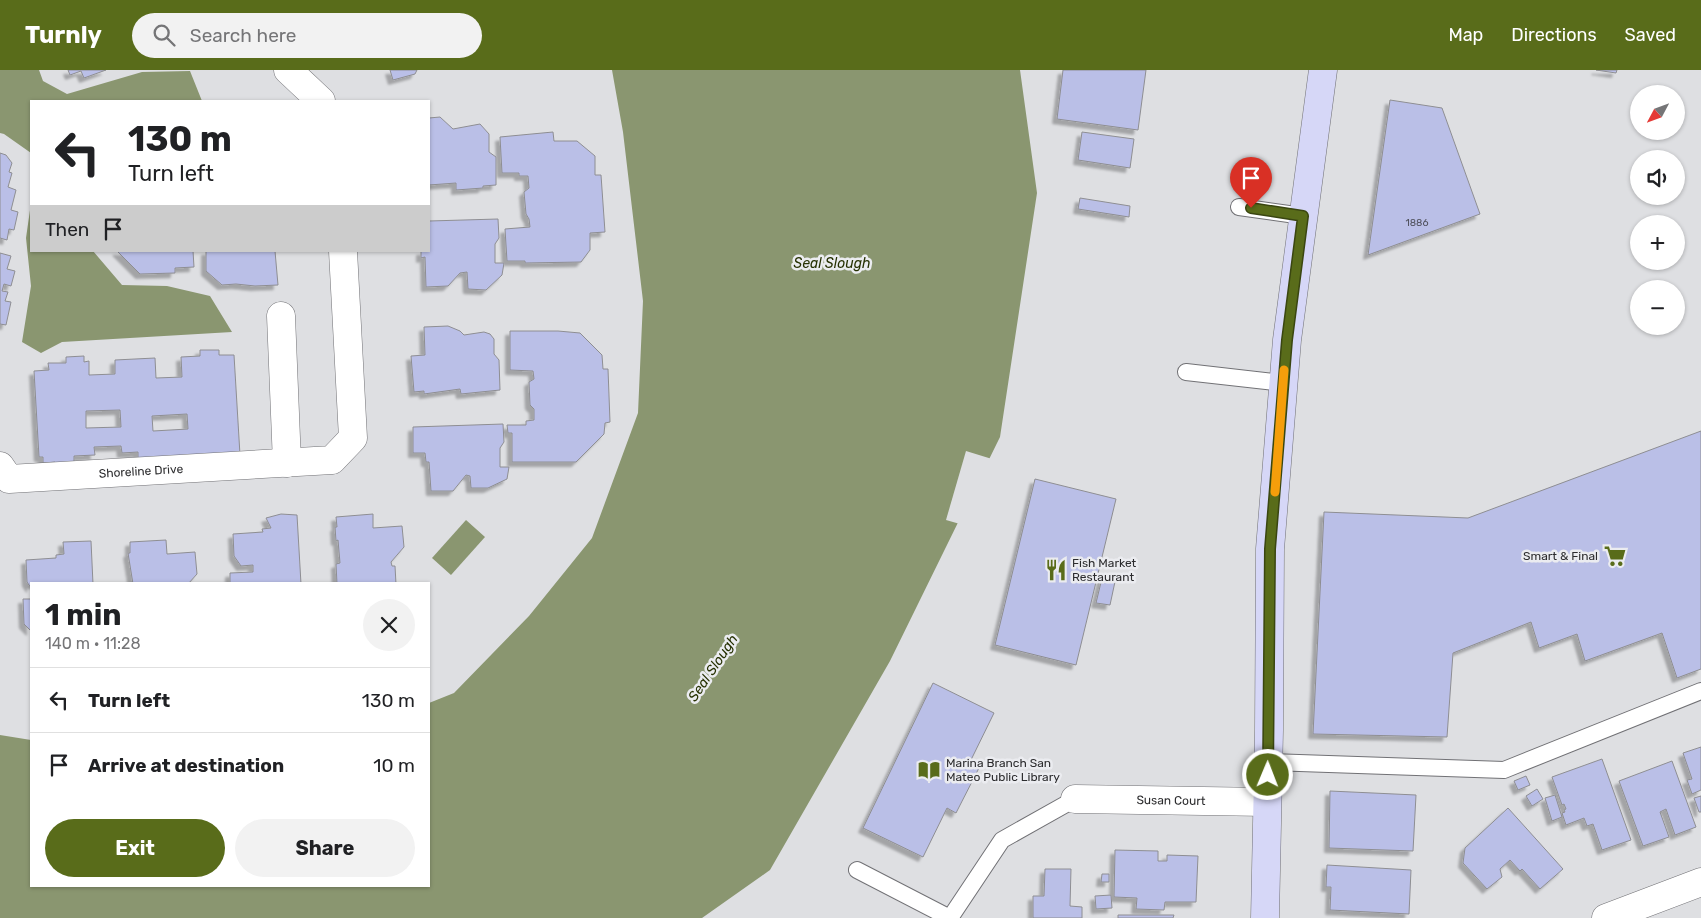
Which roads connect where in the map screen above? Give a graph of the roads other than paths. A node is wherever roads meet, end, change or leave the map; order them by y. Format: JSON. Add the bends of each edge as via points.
{"nodes":[{"id":1,"x":288,"y":70,"type":"edge"},
{"id":2,"x":1323,"y":70,"type":"edge"},
{"id":3,"x":319,"y":100,"type":"edge"},
{"id":4,"x":1240,"y":207,"type":"dead end"},
{"id":5,"x":1303,"y":216,"type":"junction"},
{"id":6,"x":343,"y":252,"type":"edge"},
{"id":7,"x":281,"y":316,"type":"dead end"},
{"id":8,"x":1186,"y":372,"type":"dead end"},
{"id":9,"x":1283,"y":383,"type":"junction"},
{"id":10,"x":287,"y":462,"type":"junction"},
{"id":11,"x":0,"y":466,"type":"edge"},
{"id":12,"x":1701,"y":691,"type":"edge"},
{"id":13,"x":1268,"y":762,"type":"junction"},
{"id":14,"x":1075,"y":799,"type":"joint"},
{"id":15,"x":1267,"y":802,"type":"junction"},
{"id":16,"x":857,"y":870,"type":"dead end"},
{"id":17,"x":1701,"y":882,"type":"edge"},
{"id":18,"x":1265,"y":918,"type":"edge"},
{"id":19,"x":1606,"y":918,"type":"edge"}],
"edges":[{"from":1,"to":3,"type":"street"},
{"from":2,"to":5,"type":"main road"},
{"from":4,"to":5,"type":"lane"},
{"from":5,"to":9,"type":"main road"},
{"from":6,"to":10,"type":"street","name":"Shoreline Drive","via":[[353,438],[332,460]]},
{"from":7,"to":10,"type":"street"},
{"from":8,"to":9,"type":"lane"},
{"from":9,"to":13,"type":"main road","via":[[1270,549]]},
{"from":10,"to":11,"type":"street","name":"Shoreline Drive","via":[[8,479]]},
{"from":12,"to":13,"type":"lane","via":[[1504,770]]},
{"from":13,"to":15,"type":"main road"},
{"from":14,"to":15,"type":"street","name":"Susan Court"},
{"from":14,"to":16,"type":"lane","via":[[1002,840],[950,918]]},
{"from":15,"to":18,"type":"main road"},
{"from":17,"to":19,"type":"street"}]}
